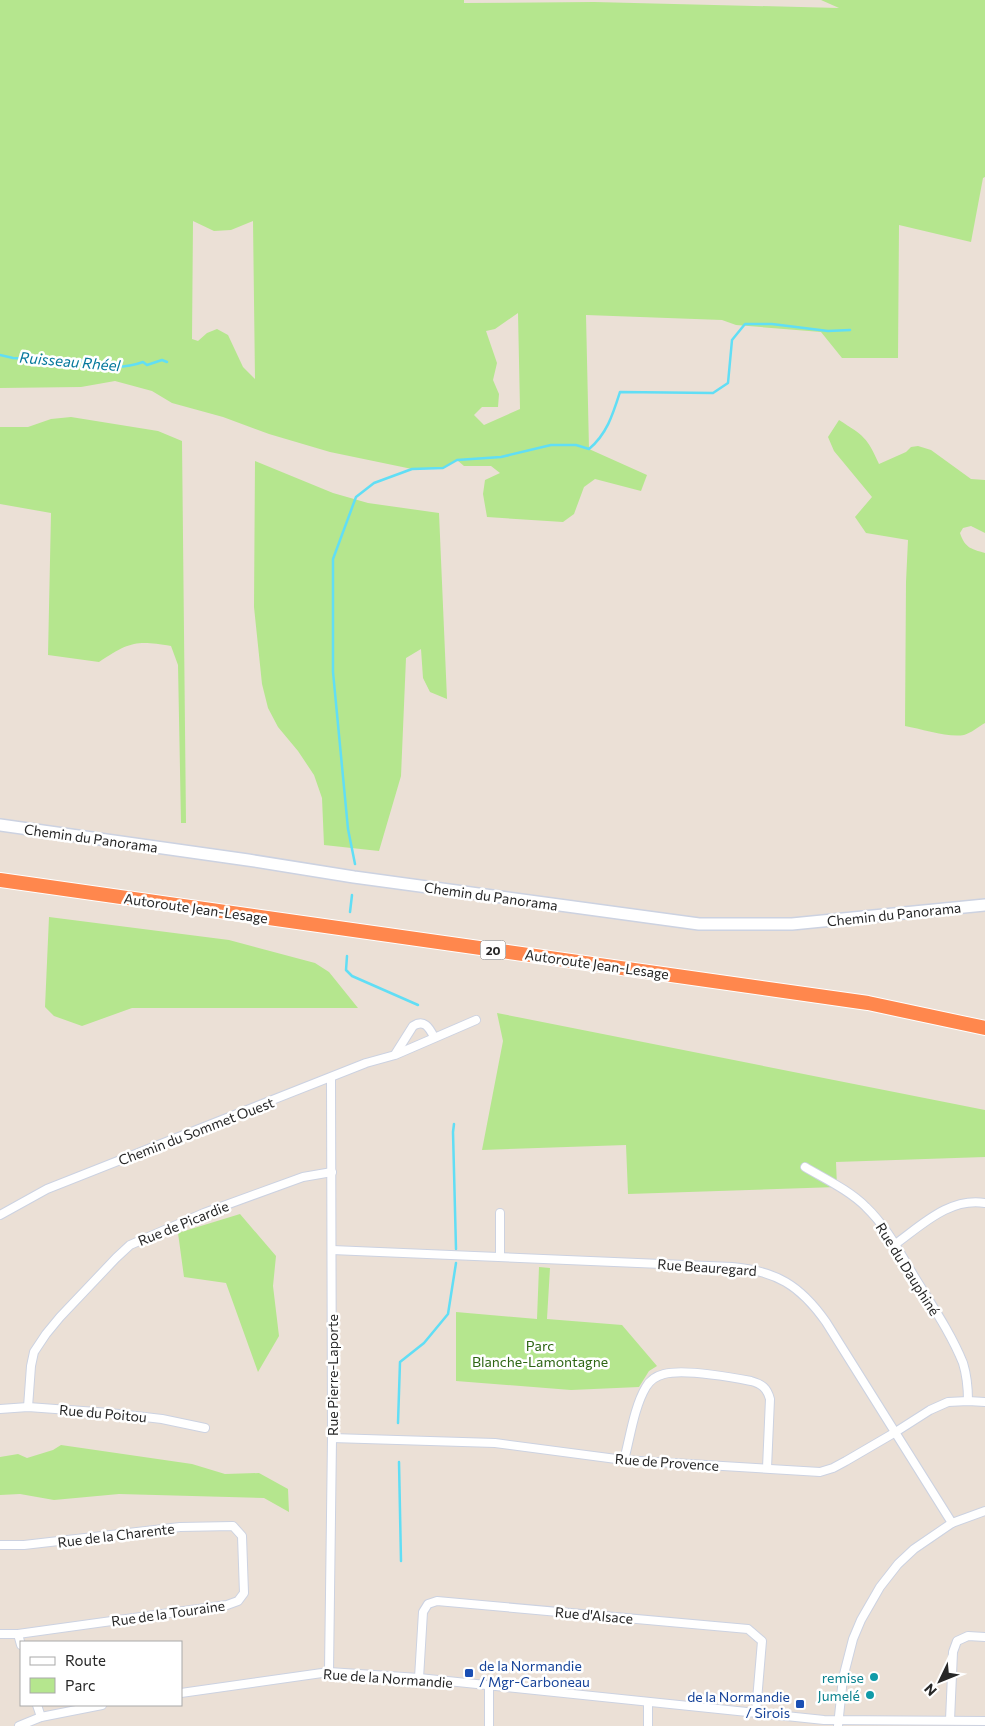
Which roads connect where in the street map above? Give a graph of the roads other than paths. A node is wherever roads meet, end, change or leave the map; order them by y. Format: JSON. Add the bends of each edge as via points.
{"nodes":[{"id":1,"x":0,"y":825,"type":"edge"},
{"id":2,"x":0,"y":880,"type":"edge"},
{"id":3,"x":985,"y":905,"type":"edge"},
{"id":4,"x":476,"y":1020,"type":"dead end"},
{"id":5,"x":985,"y":1028,"type":"edge"},
{"id":6,"x":434,"y":1037,"type":"junction"},
{"id":7,"x":394,"y":1055,"type":"junction"},
{"id":8,"x":331,"y":1078,"type":"junction"},
{"id":9,"x":805,"y":1167,"type":"dead end"},
{"id":10,"x":332,"y":1172,"type":"junction"},
{"id":11,"x":985,"y":1203,"type":"edge"},
{"id":12,"x":500,"y":1213,"type":"dead end"},
{"id":13,"x":0,"y":1215,"type":"edge"},
{"id":14,"x":894,"y":1245,"type":"junction"},
{"id":15,"x":332,"y":1250,"type":"junction"},
{"id":16,"x":500,"y":1257,"type":"junction"},
{"id":17,"x":968,"y":1401,"type":"junction"},
{"id":18,"x":985,"y":1402,"type":"edge"},
{"id":19,"x":28,"y":1407,"type":"junction"},
{"id":20,"x":0,"y":1409,"type":"edge"},
{"id":21,"x":205,"y":1428,"type":"dead end"},
{"id":22,"x":894,"y":1433,"type":"junction"},
{"id":23,"x":332,"y":1438,"type":"junction"},
{"id":24,"x":624,"y":1460,"type":"junction"},
{"id":25,"x":767,"y":1468,"type":"junction"},
{"id":26,"x":985,"y":1511,"type":"edge"},
{"id":27,"x":952,"y":1523,"type":"junction"},
{"id":28,"x":233,"y":1526,"type":"joint"},
{"id":29,"x":0,"y":1545,"type":"edge"},
{"id":30,"x":0,"y":1634,"type":"edge"},
{"id":31,"x":18,"y":1634,"type":"junction"},
{"id":32,"x":985,"y":1637,"type":"edge"},
{"id":33,"x":20,"y":1642,"type":"edge"},
{"id":34,"x":329,"y":1672,"type":"junction"},
{"id":35,"x":419,"y":1678,"type":"junction"},
{"id":36,"x":489,"y":1686,"type":"junction"},
{"id":37,"x":182,"y":1693,"type":"edge"},
{"id":38,"x":648,"y":1702,"type":"junction"},
{"id":39,"x":38,"y":1706,"type":"edge"},
{"id":40,"x":97,"y":1706,"type":"edge"},
{"id":41,"x":756,"y":1712,"type":"junction"},
{"id":42,"x":41,"y":1717,"type":"junction"},
{"id":43,"x":950,"y":1720,"type":"junction"},
{"id":44,"x":985,"y":1721,"type":"edge"},
{"id":45,"x":838,"y":1723,"type":"edge"},
{"id":46,"x":19,"y":1726,"type":"edge"},
{"id":47,"x":489,"y":1726,"type":"edge"},
{"id":48,"x":648,"y":1726,"type":"edge"}],
"edges":[{"from":1,"to":3,"type":"street","name":"Chemin du Panorama","via":[[699,924],[792,924]]},
{"from":2,"to":5,"type":"highway","name":"Autoroute Jean-Lesage","number":"20","via":[[868,1003]]},
{"from":4,"to":6,"type":"street","name":"Chemin du Sommet Ouest"},
{"from":6,"to":7,"type":"street","name":"Chemin du Sommet Ouest"},
{"from":6,"to":7,"type":"street","via":[[429,1026],[417,1023]]},
{"from":7,"to":8,"type":"street","name":"Chemin du Sommet Ouest"},
{"from":8,"to":10,"type":"street","name":"Rue Pierre-Laporte"},
{"from":8,"to":13,"type":"street","name":"Chemin du Sommet Ouest","via":[[47,1189]]},
{"from":9,"to":14,"type":"street","name":"Rue du Dauphiné","via":[[867,1207]]},
{"from":10,"to":15,"type":"street","name":"Rue Pierre-Laporte"},
{"from":10,"to":19,"type":"street","name":"Rue de Picardie","via":[[294,1180],[130,1245],[60,1317],[34,1352]]},
{"from":11,"to":14,"type":"street","via":[[961,1203],[946,1208]]},
{"from":12,"to":16,"type":"street"},
{"from":14,"to":17,"type":"street","name":"Rue du Dauphiné","via":[[954,1345],[968,1382]]},
{"from":15,"to":16,"type":"street","name":"Rue Beauregard"},
{"from":15,"to":23,"type":"street","name":"Rue Pierre-Laporte"},
{"from":16,"to":22,"type":"street","name":"Rue Beauregard","via":[[732,1267],[755,1269],[778,1277],[802,1293],[818,1311]]},
{"from":17,"to":18,"type":"street","name":"Rue de Provence"},
{"from":17,"to":22,"type":"street","name":"Rue de Provence","via":[[948,1402]]},
{"from":19,"to":20,"type":"street","name":"Rue du Poitou"},
{"from":19,"to":21,"type":"street","name":"Rue du Poitou","via":[[162,1419]]},
{"from":22,"to":25,"type":"street","name":"Rue de Provence","via":[[833,1468],[820,1472]]},
{"from":22,"to":27,"type":"street","name":"Rue Beauregard"},
{"from":23,"to":24,"type":"street","name":"Rue de Provence","via":[[495,1443]]},
{"from":23,"to":34,"type":"street","name":"Rue Pierre-Laporte"},
{"from":24,"to":25,"type":"street","name":"Rue de Provence"},
{"from":24,"to":25,"type":"street","via":[[646,1386],[663,1374],[686,1373],[751,1380],[768,1390]]},
{"from":26,"to":27,"type":"street"},
{"from":27,"to":45,"type":"street","via":[[905,1556],[870,1603],[855,1633],[846,1662]]},
{"from":28,"to":29,"type":"street","name":"Rue de la Charente","via":[[180,1527]]},
{"from":28,"to":31,"type":"street","name":"Rue de la Touraine","via":[[242,1536],[244,1593],[234,1603]]},
{"from":30,"to":31,"type":"street","name":"Rue de la Touraine"},
{"from":31,"to":33,"type":"street"},
{"from":32,"to":43,"type":"street","via":[[968,1636],[958,1641],[953,1652]]},
{"from":34,"to":35,"type":"street","name":"Rue de la Normandie"},
{"from":34,"to":37,"type":"street","name":"Rue de la Normandie"},
{"from":35,"to":36,"type":"street","name":"Rue de la Normandie"},
{"from":35,"to":41,"type":"street","name":"Rue d'Alsace","via":[[423,1612],[428,1604],[437,1602],[748,1629],[762,1641]]},
{"from":36,"to":38,"type":"street","name":"Rue de la Normandie"},
{"from":36,"to":47,"type":"street"},
{"from":38,"to":41,"type":"street","name":"Rue de la Normandie"},
{"from":38,"to":48,"type":"street"},
{"from":39,"to":42,"type":"street"},
{"from":40,"to":42,"type":"street"},
{"from":41,"to":45,"type":"street","name":"Rue de la Normandie"},
{"from":42,"to":46,"type":"street"},
{"from":43,"to":44,"type":"street","name":"Rue de la Normandie"},
{"from":43,"to":45,"type":"street","name":"Rue de la Normandie"}]}
